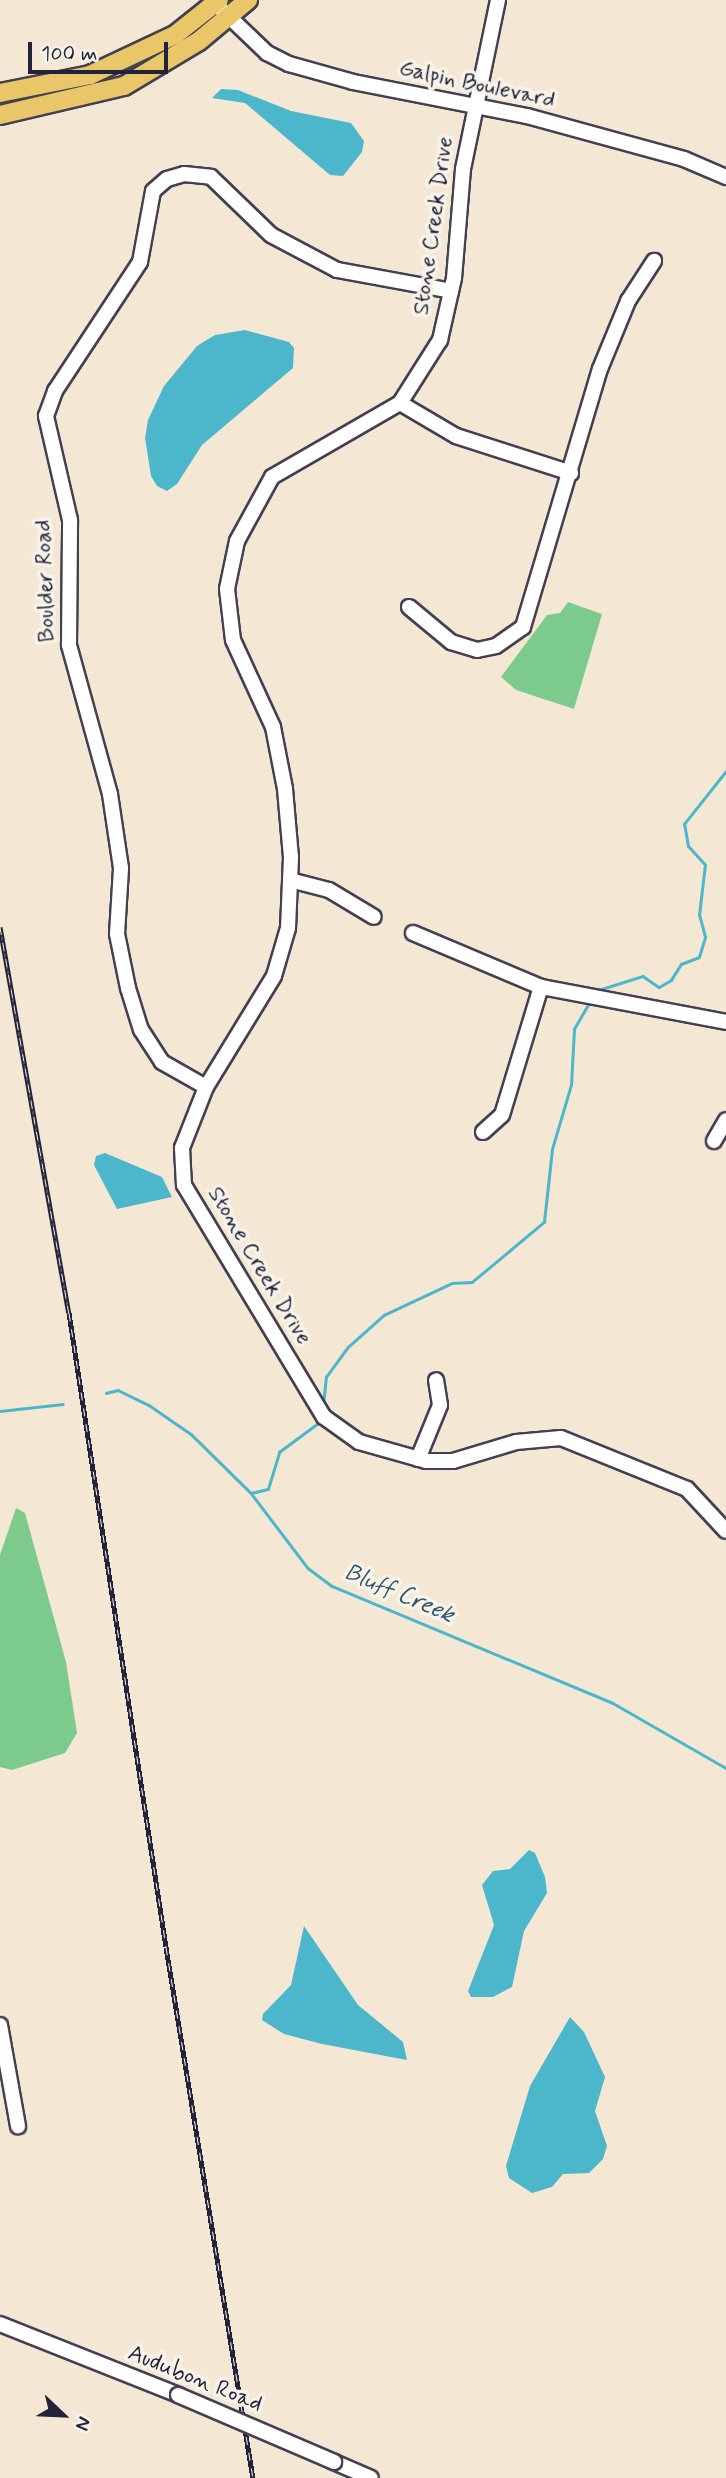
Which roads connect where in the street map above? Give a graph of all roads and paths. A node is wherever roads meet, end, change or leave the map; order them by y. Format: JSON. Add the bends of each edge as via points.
{"nodes":[{"id":1,"x":248,"y":0,"type":"edge"},
{"id":2,"x":498,"y":0,"type":"edge"},
{"id":3,"x":217,"y":1,"type":"edge"},
{"id":4,"x":230,"y":18,"type":"junction"},
{"id":5,"x":0,"y":93,"type":"edge"},
{"id":6,"x":473,"y":106,"type":"junction"},
{"id":7,"x":0,"y":115,"type":"edge"},
{"id":8,"x":726,"y":177,"type":"edge"},
{"id":9,"x":654,"y":261,"type":"dead end"},
{"id":10,"x":451,"y":291,"type":"junction"},
{"id":11,"x":401,"y":403,"type":"junction"},
{"id":12,"x":571,"y":473,"type":"junction"},
{"id":13,"x":409,"y":607,"type":"dead end"},
{"id":14,"x":290,"y":880,"type":"junction"},
{"id":15,"x":374,"y":916,"type":"dead end"},
{"id":16,"x":413,"y":933,"type":"dead end"},
{"id":17,"x":541,"y":987,"type":"junction"},
{"id":18,"x":726,"y":1023,"type":"edge"},
{"id":19,"x":206,"y":1087,"type":"junction"},
{"id":20,"x":726,"y":1120,"type":"edge"},
{"id":21,"x":483,"y":1132,"type":"dead end"},
{"id":22,"x":714,"y":1141,"type":"dead end"},
{"id":23,"x":436,"y":1380,"type":"dead end"},
{"id":24,"x":418,"y":1459,"type":"junction"},
{"id":25,"x":726,"y":1531,"type":"edge"},
{"id":26,"x":0,"y":2025,"type":"edge"},
{"id":27,"x":18,"y":2126,"type":"dead end"},
{"id":28,"x":0,"y":2324,"type":"edge"},
{"id":29,"x":372,"y":2478,"type":"edge"}],
"edges":[{"from":1,"to":4,"type":"main road"},
{"from":2,"to":6,"type":"street","name":"Stone Creek Drive"},
{"from":3,"to":4,"type":"street","name":"Galpin Boulevard"},
{"from":3,"to":5,"type":"main road","via":[[175,35],[90,75]]},
{"from":4,"to":6,"type":"street","name":"Galpin Boulevard","via":[[267,53],[289,64]]},
{"from":4,"to":7,"type":"main road","via":[[124,86]]},
{"from":6,"to":8,"type":"street","name":"Galpin Boulevard","via":[[684,159]]},
{"from":6,"to":10,"type":"street","name":"Stone Creek Drive"},
{"from":9,"to":12,"type":"street","via":[[628,301],[600,369]]},
{"from":10,"to":11,"type":"street","name":"Stone Creek Drive","via":[[440,340]]},
{"from":10,"to":19,"type":"street","name":"Boulder Road","via":[[337,270],[271,235],[211,177],[184,174],[167,179],[153,191],[140,262],[55,391],[46,416],[69,520],[69,645],[110,794],[121,868],[117,934],[128,988],[141,1030],[163,1062]]},
{"from":11,"to":12,"type":"street","via":[[456,436]]},
{"from":11,"to":14,"type":"street","name":"Stone Creek Drive","via":[[272,477],[237,541],[227,589],[233,640],[273,727],[285,789]]},
{"from":12,"to":13,"type":"street","via":[[523,627],[496,646],[477,650],[451,642]]},
{"from":14,"to":15,"type":"street","via":[[329,890]]},
{"from":14,"to":19,"type":"street","name":"Stone Creek Drive","via":[[288,928],[274,976]]},
{"from":16,"to":17,"type":"street"},
{"from":17,"to":18,"type":"street"},
{"from":17,"to":21,"type":"street","via":[[502,1115]]},
{"from":19,"to":24,"type":"street","name":"Stone Creek Drive","via":[[182,1148],[184,1185],[212,1237],[324,1417],[359,1442]]},
{"from":20,"to":22,"type":"street"},
{"from":23,"to":24,"type":"street","via":[[440,1405]]},
{"from":24,"to":25,"type":"street","name":"Stone Creek Drive","via":[[453,1461],[516,1442],[561,1438],[687,1489]]},
{"from":26,"to":27,"type":"street"},
{"from":28,"to":29,"type":"street","name":"Audubon Road","bridge":true}]}
